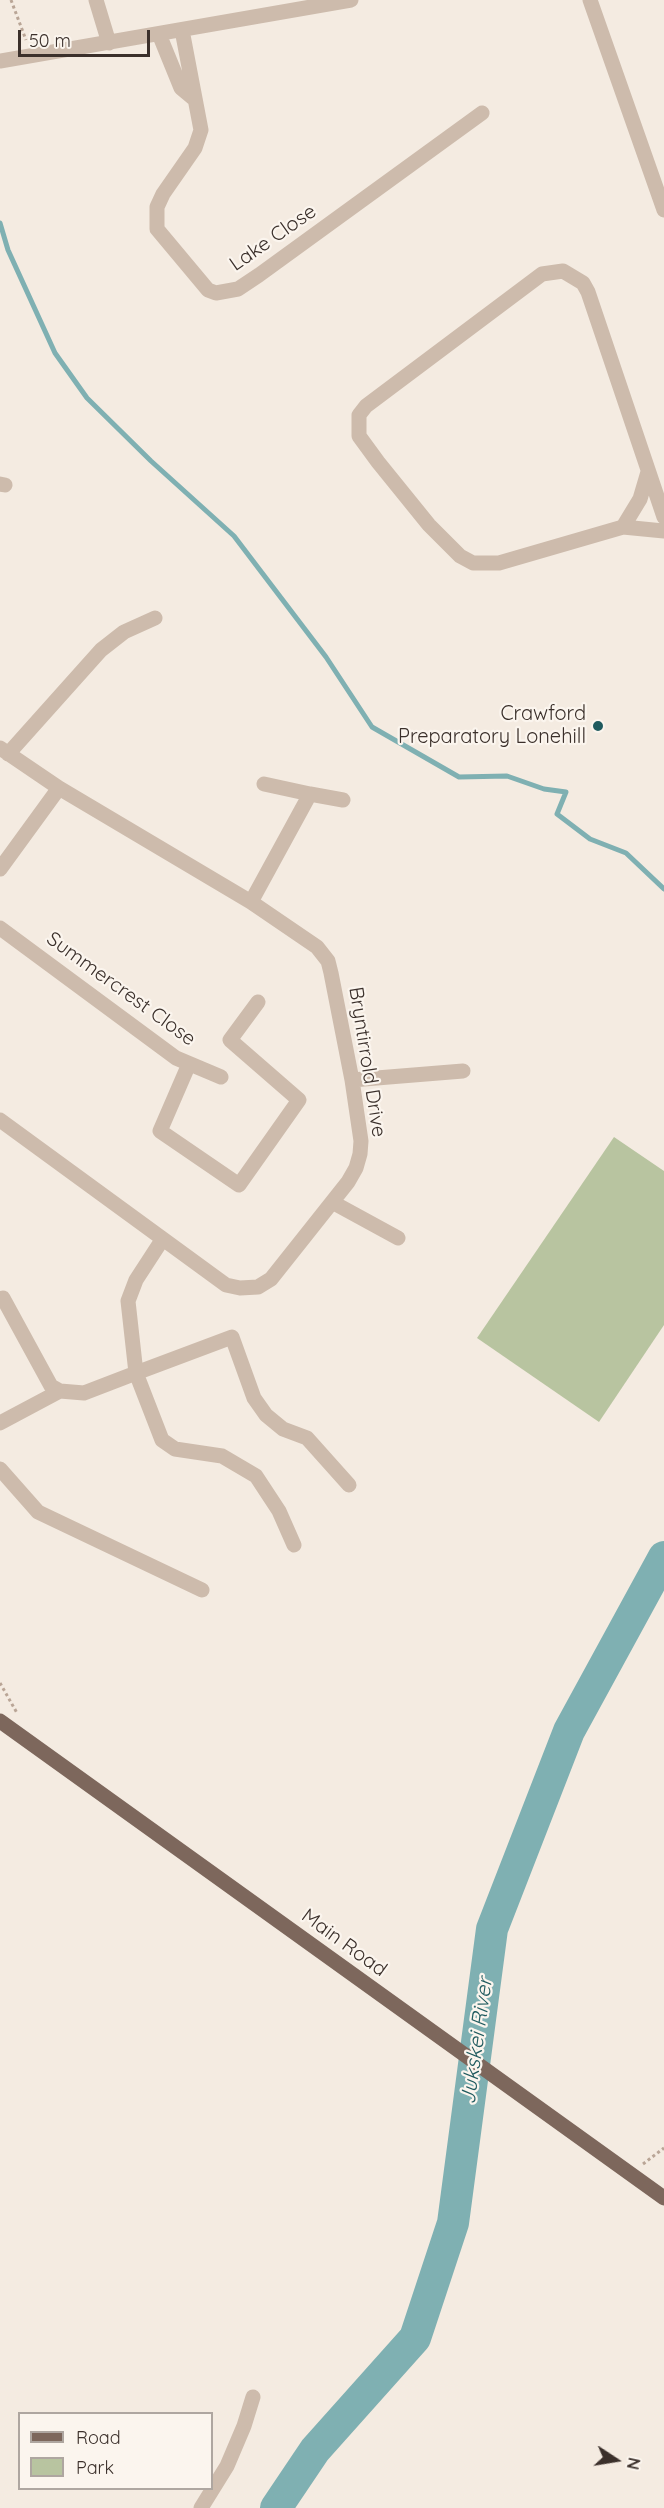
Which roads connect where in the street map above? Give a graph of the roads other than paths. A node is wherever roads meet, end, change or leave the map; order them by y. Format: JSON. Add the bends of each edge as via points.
{"nodes":[{"id":1,"x":96,"y":0,"type":"edge"},
{"id":2,"x":351,"y":0,"type":"edge"},
{"id":3,"x":590,"y":0,"type":"edge"},
{"id":4,"x":182,"y":30,"type":"junction"},
{"id":5,"x":159,"y":34,"type":"junction"},
{"id":6,"x":109,"y":44,"type":"junction"},
{"id":7,"x":0,"y":62,"type":"edge"},
{"id":8,"x":193,"y":98,"type":"junction"},
{"id":9,"x":482,"y":113,"type":"dead end"},
{"id":10,"x":664,"y":210,"type":"edge"},
{"id":11,"x":648,"y":472,"type":"junction"},
{"id":12,"x":664,"y":517,"type":"edge"},
{"id":13,"x":623,"y":527,"type":"junction"},
{"id":14,"x":664,"y":531,"type":"edge"},
{"id":15,"x":155,"y":618,"type":"dead end"},
{"id":16,"x":4,"y":751,"type":"edge"},
{"id":17,"x":264,"y":784,"type":"dead end"},
{"id":18,"x":59,"y":788,"type":"junction"},
{"id":19,"x":310,"y":794,"type":"junction"},
{"id":20,"x":343,"y":800,"type":"dead end"},
{"id":21,"x":0,"y":869,"type":"edge"},
{"id":22,"x":251,"y":902,"type":"junction"},
{"id":23,"x":0,"y":928,"type":"edge"},
{"id":24,"x":258,"y":1002,"type":"dead end"},
{"id":25,"x":189,"y":1064,"type":"junction"},
{"id":26,"x":463,"y":1071,"type":"dead end"},
{"id":27,"x":221,"y":1077,"type":"dead end"},
{"id":28,"x":352,"y":1080,"type":"junction"},
{"id":29,"x":0,"y":1120,"type":"edge"},
{"id":30,"x":332,"y":1202,"type":"junction"},
{"id":31,"x":398,"y":1238,"type":"dead end"},
{"id":32,"x":162,"y":1240,"type":"junction"},
{"id":33,"x":3,"y":1298,"type":"dead end"},
{"id":34,"x":136,"y":1373,"type":"junction"},
{"id":35,"x":60,"y":1391,"type":"junction"},
{"id":36,"x":0,"y":1423,"type":"edge"},
{"id":37,"x":0,"y":1469,"type":"edge"},
{"id":38,"x":349,"y":1485,"type":"dead end"},
{"id":39,"x":294,"y":1545,"type":"dead end"},
{"id":40,"x":202,"y":1590,"type":"dead end"},
{"id":41,"x":0,"y":1721,"type":"edge"},
{"id":42,"x":664,"y":2198,"type":"edge"},
{"id":43,"x":253,"y":2397,"type":"dead end"},
{"id":44,"x":213,"y":2488,"type":"edge"},
{"id":45,"x":212,"y":2490,"type":"edge"},
{"id":46,"x":201,"y":2508,"type":"edge"}],
"edges":[{"from":1,"to":6,"type":"street"},
{"from":2,"to":4,"type":"street"},
{"from":3,"to":10,"type":"street"},
{"from":4,"to":5,"type":"street"},
{"from":4,"to":8,"type":"street","name":"Lake Close","via":[[194,84]]},
{"from":5,"to":6,"type":"street"},
{"from":5,"to":8,"type":"street","name":"Lake Close","via":[[177,81]]},
{"from":6,"to":7,"type":"street"},
{"from":8,"to":9,"type":"street","name":"Lake Close","via":[[200,120],[198,141],[157,207],[157,230],[208,290],[216,293],[238,289],[259,275]]},
{"from":11,"to":12,"type":"street"},
{"from":11,"to":13,"type":"street","via":[[640,499]]},
{"from":11,"to":13,"type":"street","via":[[588,292],[583,283],[563,271],[542,274],[359,415],[359,436],[378,462],[429,525],[472,563],[499,563]]},
{"from":13,"to":14,"type":"street"},
{"from":15,"to":16,"type":"street","via":[[124,632],[101,650]]},
{"from":16,"to":18,"type":"street","name":"Bryntirrold Drive"},
{"from":17,"to":19,"type":"street"},
{"from":18,"to":21,"type":"street"},
{"from":18,"to":22,"type":"street","name":"Bryntirrold Drive"},
{"from":19,"to":20,"type":"street"},
{"from":19,"to":22,"type":"street"},
{"from":22,"to":28,"type":"street","name":"Bryntirrold Drive","via":[[307,938],[328,961]]},
{"from":23,"to":25,"type":"street","name":"Summercrest Close"},
{"from":24,"to":25,"type":"street","via":[[230,1040],[299,1100],[239,1185],[160,1131]]},
{"from":25,"to":27,"type":"street","name":"Summercrest Close"},
{"from":26,"to":28,"type":"street"},
{"from":28,"to":30,"type":"street","name":"Bryntirrold Drive","via":[[360,1154],[356,1168]]},
{"from":29,"to":32,"type":"street","name":"Bryntirrold Drive"},
{"from":30,"to":31,"type":"street"},
{"from":30,"to":32,"type":"street","name":"Bryntirrold Drive","via":[[271,1279],[258,1287],[226,1285]]},
{"from":32,"to":34,"type":"street","via":[[136,1280],[128,1301]]},
{"from":33,"to":35,"type":"street","via":[[51,1386]]},
{"from":34,"to":35,"type":"street","via":[[84,1393]]},
{"from":34,"to":38,"type":"street","via":[[232,1337],[254,1398],[266,1415],[283,1430],[307,1438]]},
{"from":34,"to":39,"type":"street","via":[[162,1440],[175,1449],[222,1456],[256,1476],[279,1511]]},
{"from":35,"to":36,"type":"street"},
{"from":37,"to":40,"type":"street","via":[[38,1512]]},
{"from":41,"to":42,"type":"main road","name":"Main Road"},
{"from":43,"to":44,"type":"street","via":[[244,2426]]},
{"from":45,"to":46,"type":"street"}]}
